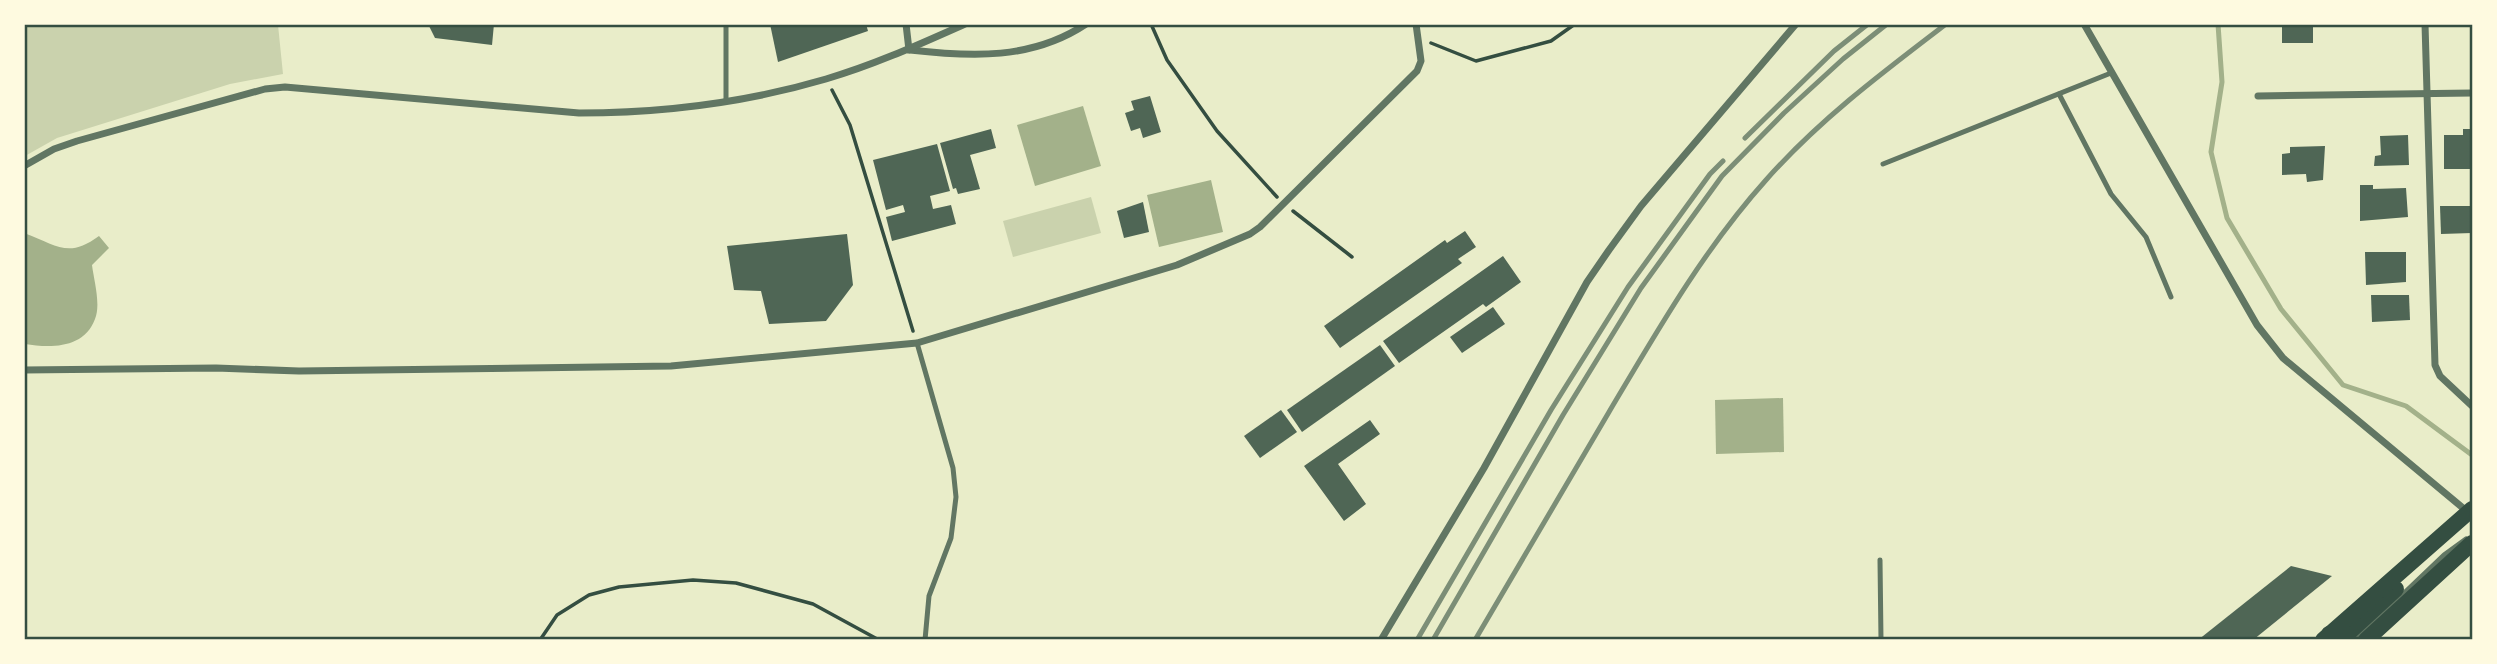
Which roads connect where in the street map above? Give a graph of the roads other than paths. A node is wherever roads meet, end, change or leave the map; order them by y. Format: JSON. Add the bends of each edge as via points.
{"nodes":[{"id":1,"x":726,"y":24,"type":"edge"},
{"id":2,"x":906,"y":24,"type":"edge"},
{"id":3,"x":965,"y":24,"type":"edge"},
{"id":4,"x":1086,"y":24,"type":"edge"},
{"id":5,"x":1416,"y":24,"type":"edge"},
{"id":6,"x":1796,"y":24,"type":"edge"},
{"id":7,"x":2084,"y":24,"type":"edge"},
{"id":8,"x":2425,"y":24,"type":"edge"},
{"id":9,"x":909,"y":50,"type":"junction"},
{"id":10,"x":2111,"y":73,"type":"junction"},
{"id":11,"x":2059,"y":93,"type":"junction"},
{"id":12,"x":2427,"y":93,"type":"junction"},
{"id":13,"x":2473,"y":93,"type":"edge"},
{"id":14,"x":2258,"y":96,"type":"dead end"},
{"id":15,"x":726,"y":101,"type":"junction"},
{"id":16,"x":1883,"y":164,"type":"dead end"},
{"id":17,"x":24,"y":166,"type":"edge"},
{"id":18,"x":2171,"y":297,"type":"dead end"},
{"id":19,"x":917,"y":343,"type":"junction"},
{"id":20,"x":24,"y":370,"type":"edge"},
{"id":21,"x":2473,"y":406,"type":"edge"},
{"id":22,"x":2471,"y":514,"type":"edge"},
{"id":23,"x":2473,"y":536,"type":"edge"},
{"id":24,"x":2473,"y":543,"type":"edge"},
{"id":25,"x":1880,"y":560,"type":"dead end"},
{"id":26,"x":2339,"y":638,"type":"edge"},
{"id":27,"x":925,"y":639,"type":"edge"},
{"id":28,"x":1381,"y":639,"type":"edge"},
{"id":29,"x":1881,"y":639,"type":"edge"},
{"id":30,"x":2366,"y":639,"type":"edge"}],
"edges":[{"from":1,"to":15,"type":"lane"},
{"from":2,"to":9,"type":"street"},
{"from":3,"to":9,"type":"street"},
{"from":4,"to":9,"type":"street","via":[[1027,50],[1000,55]]},
{"from":5,"to":19,"type":"street","via":[[1421,61],[1417,71],[1256,230],[1177,265]]},
{"from":6,"to":28,"type":"street","via":[[1642,206],[1587,282],[1484,468]]},
{"from":7,"to":10,"type":"street"},
{"from":8,"to":12,"type":"street"},
{"from":9,"to":15,"type":"street","via":[[826,79]]},
{"from":10,"to":11,"type":"lane"},
{"from":10,"to":22,"type":"street","via":[[2256,325],[2283,358]]},
{"from":11,"to":16,"type":"lane"},
{"from":11,"to":18,"type":"lane","via":[[2111,194],[2146,237]]},
{"from":12,"to":13,"type":"street"},
{"from":12,"to":14,"type":"street"},
{"from":12,"to":21,"type":"street","via":[[2435,366]]},
{"from":15,"to":17,"type":"street","via":[[579,113],[285,87],[246,93],[77,141]]},
{"from":19,"to":20,"type":"street","via":[[671,366]]},
{"from":19,"to":27,"type":"lane","via":[[953,468],[956,497],[951,538],[928,603]]},
{"from":22,"to":26,"type":"main road"},
{"from":23,"to":26,"type":"lane"},
{"from":24,"to":30,"type":"main road"},
{"from":25,"to":29,"type":"lane"}]}
